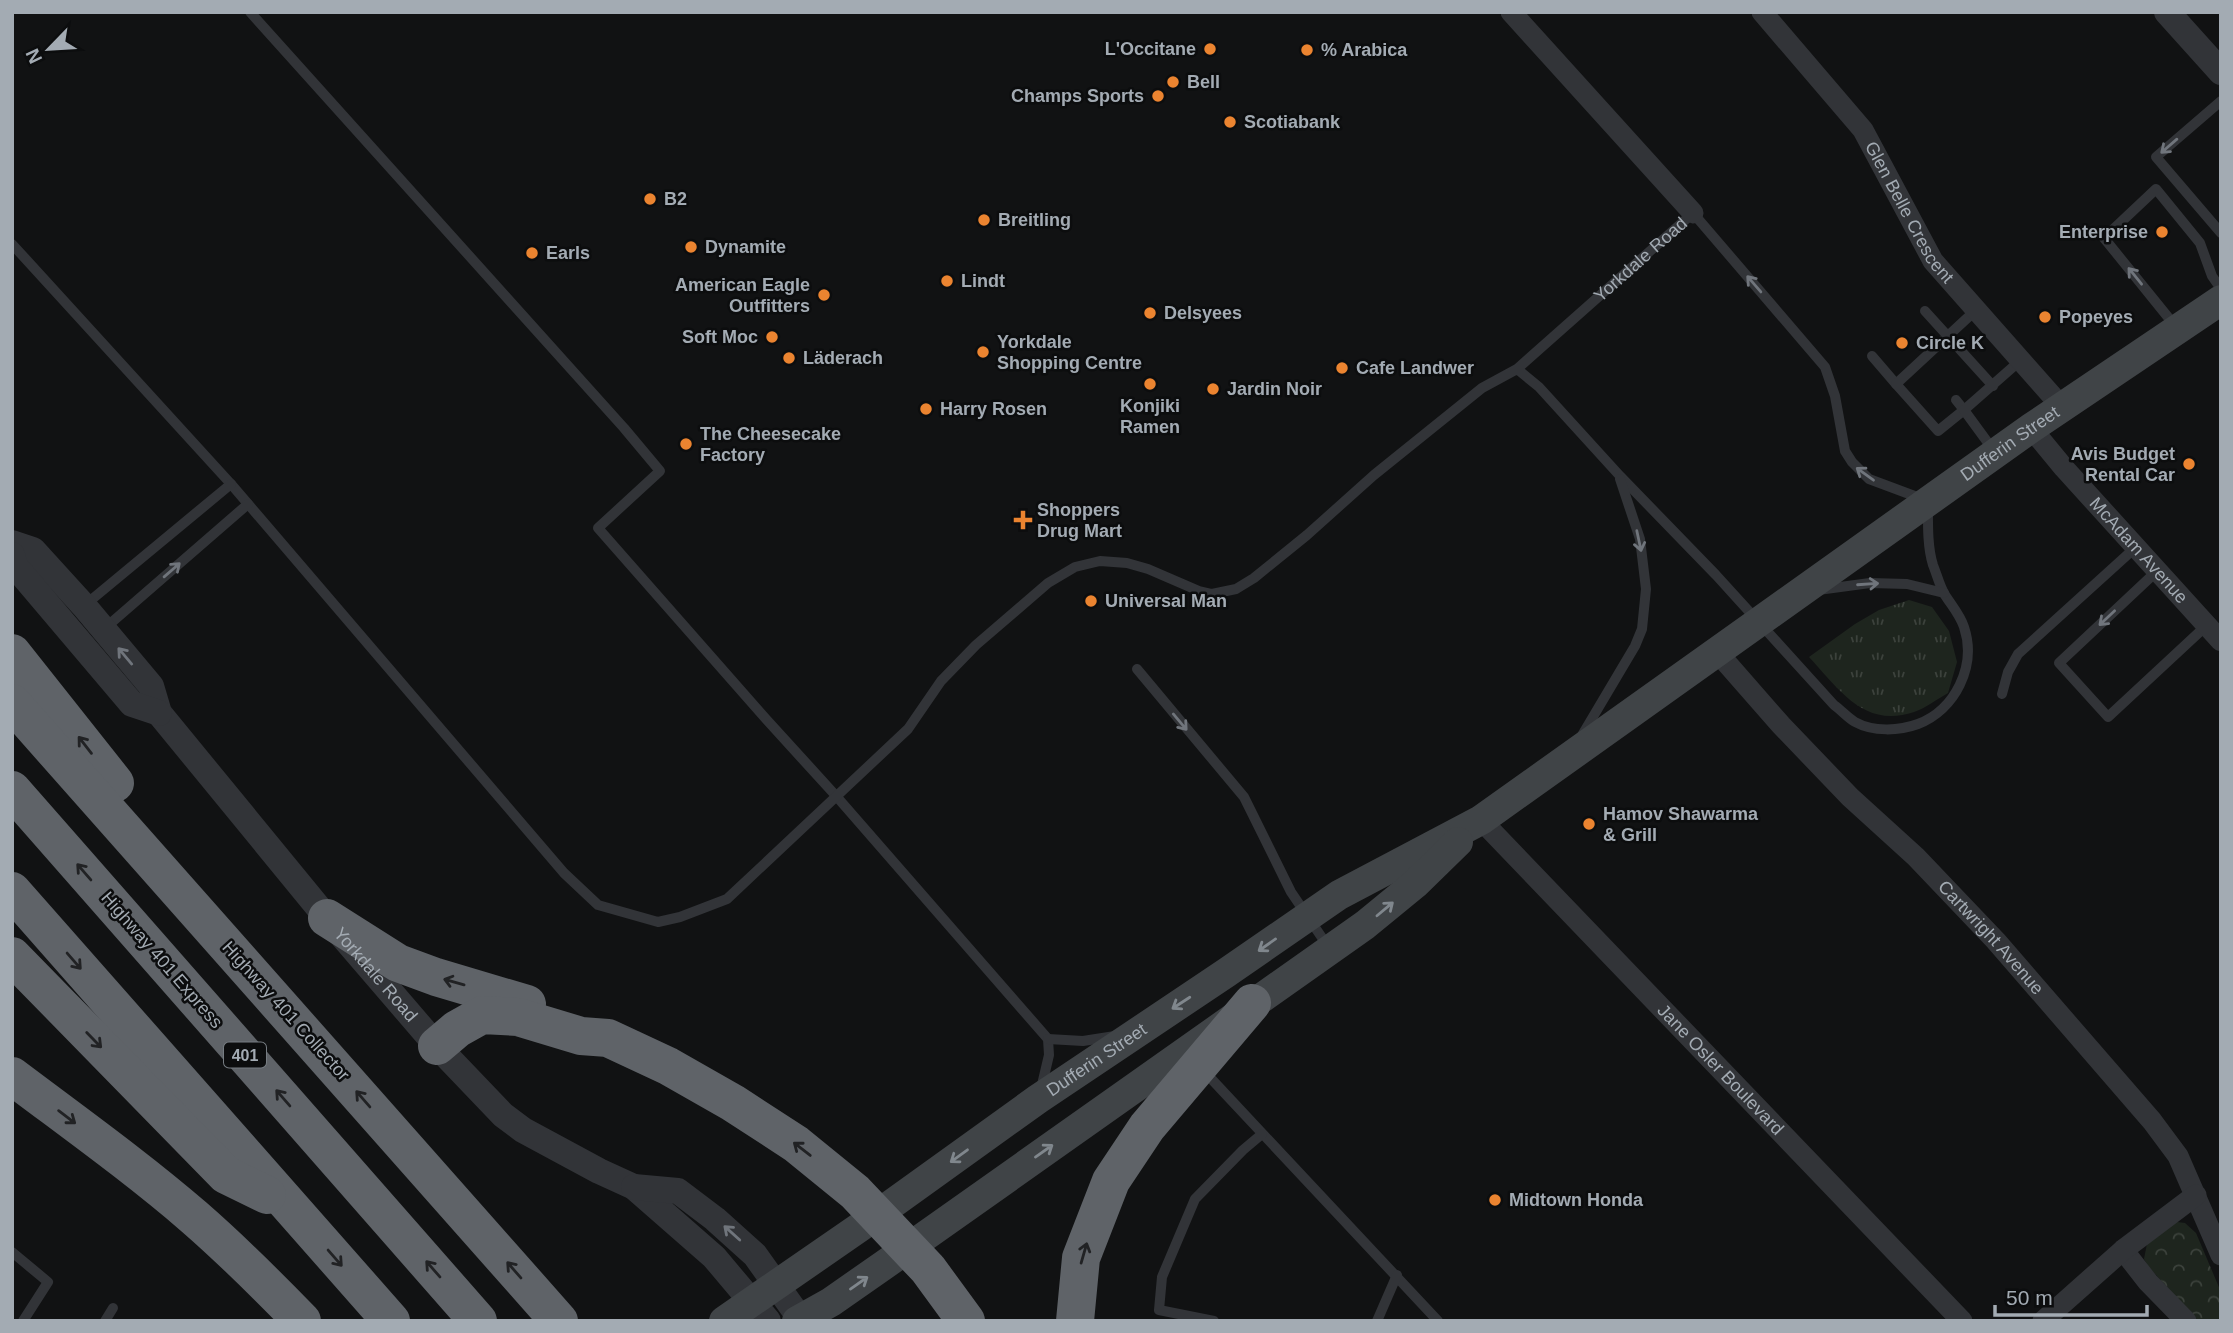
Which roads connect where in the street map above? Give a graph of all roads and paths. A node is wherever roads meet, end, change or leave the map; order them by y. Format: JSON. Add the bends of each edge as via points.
{"nodes":[{"id":1,"x":250,"y":12,"type":"edge"},
{"id":2,"x":1511,"y":12,"type":"edge"},
{"id":3,"x":1762,"y":12,"type":"edge"},
{"id":4,"x":2167,"y":12,"type":"edge"},
{"id":5,"x":2221,"y":72,"type":"edge"},
{"id":6,"x":2221,"y":101,"type":"edge"},
{"id":7,"x":1693,"y":213,"type":"junction"},
{"id":8,"x":2221,"y":233,"type":"edge"},
{"id":9,"x":12,"y":244,"type":"edge"},
{"id":10,"x":2221,"y":289,"type":"edge"},
{"id":11,"x":2221,"y":300,"type":"edge"},
{"id":12,"x":1977,"y":309,"type":"junction"},
{"id":13,"x":1924,"y":311,"type":"dead end"},
{"id":14,"x":2178,"y":329,"type":"junction"},
{"id":15,"x":1947,"y":337,"type":"junction"},
{"id":16,"x":1872,"y":356,"type":"dead end"},
{"id":17,"x":2022,"y":359,"type":"junction"},
{"id":18,"x":1517,"y":369,"type":"junction"},
{"id":19,"x":1896,"y":384,"type":"junction"},
{"id":20,"x":1993,"y":386,"type":"junction"},
{"id":21,"x":1956,"y":400,"type":"dead end"},
{"id":22,"x":2062,"y":407,"type":"junction"},
{"id":23,"x":1964,"y":410,"type":"junction"},
{"id":24,"x":2031,"y":428,"type":"junction"},
{"id":25,"x":1996,"y":453,"type":"junction"},
{"id":26,"x":1620,"y":476,"type":"junction"},
{"id":27,"x":231,"y":484,"type":"junction"},
{"id":28,"x":1927,"y":501,"type":"junction"},
{"id":29,"x":248,"y":504,"type":"junction"},
{"id":30,"x":12,"y":543,"type":"edge"},
{"id":31,"x":2136,"y":547,"type":"junction"},
{"id":32,"x":12,"y":555,"type":"edge"},
{"id":33,"x":2157,"y":571,"type":"junction"},
{"id":34,"x":1944,"y":593,"type":"junction"},
{"id":35,"x":1789,"y":601,"type":"junction"},
{"id":36,"x":84,"y":606,"type":"junction"},
{"id":37,"x":64,"y":624,"type":"junction"},
{"id":38,"x":103,"y":629,"type":"junction"},
{"id":39,"x":2214,"y":633,"type":"edge"},
{"id":40,"x":1729,"y":644,"type":"junction"},
{"id":41,"x":84,"y":647,"type":"junction"},
{"id":42,"x":12,"y":653,"type":"edge"},
{"id":43,"x":1137,"y":669,"type":"dead end"},
{"id":44,"x":2002,"y":694,"type":"dead end"},
{"id":45,"x":12,"y":703,"type":"edge"},
{"id":46,"x":159,"y":713,"type":"junction"},
{"id":47,"x":1569,"y":757,"type":"junction"},
{"id":48,"x":12,"y":790,"type":"edge"},
{"id":49,"x":837,"y":797,"type":"junction"},
{"id":50,"x":1481,"y":820,"type":"junction"},
{"id":51,"x":12,"y":891,"type":"edge"},
{"id":52,"x":1308,"y":916,"type":"junction"},
{"id":53,"x":327,"y":918,"type":"junction"},
{"id":54,"x":1331,"y":950,"type":"junction"},
{"id":55,"x":12,"y":956,"type":"edge"},
{"id":56,"x":1252,"y":1003,"type":"junction"},
{"id":57,"x":1136,"y":1033,"type":"junction"},
{"id":58,"x":608,"y":1038,"type":"junction"},
{"id":59,"x":1048,"y":1039,"type":"junction"},
{"id":60,"x":437,"y":1046,"type":"junction"},
{"id":61,"x":321,"y":1051,"type":"junction"},
{"id":62,"x":1199,"y":1066,"type":"junction"},
{"id":63,"x":12,"y":1076,"type":"edge"},
{"id":64,"x":1038,"y":1099,"type":"junction"},
{"id":65,"x":1262,"y":1133,"type":"junction"},
{"id":66,"x":634,"y":1187,"type":"junction"},
{"id":67,"x":2196,"y":1195,"type":"junction"},
{"id":68,"x":290,"y":1206,"type":"junction"},
{"id":69,"x":2123,"y":1250,"type":"junction"},
{"id":70,"x":12,"y":1252,"type":"edge"},
{"id":71,"x":2221,"y":1255,"type":"edge"},
{"id":72,"x":1397,"y":1275,"type":"junction"},
{"id":73,"x":777,"y":1284,"type":"junction"},
{"id":74,"x":113,"y":1308,"type":"dead end"},
{"id":75,"x":760,"y":1311,"type":"edge"},
{"id":76,"x":800,"y":1320,"type":"edge"},
{"id":77,"x":23,"y":1321,"type":"edge"},
{"id":78,"x":105,"y":1321,"type":"edge"},
{"id":79,"x":302,"y":1321,"type":"edge"},
{"id":80,"x":391,"y":1321,"type":"edge"},
{"id":81,"x":478,"y":1321,"type":"edge"},
{"id":82,"x":559,"y":1321,"type":"edge"},
{"id":83,"x":724,"y":1321,"type":"edge"},
{"id":84,"x":966,"y":1321,"type":"edge"},
{"id":85,"x":1075,"y":1321,"type":"edge"},
{"id":86,"x":1214,"y":1321,"type":"edge"},
{"id":87,"x":1377,"y":1321,"type":"edge"},
{"id":88,"x":1438,"y":1321,"type":"edge"},
{"id":89,"x":1962,"y":1321,"type":"edge"},
{"id":90,"x":2043,"y":1321,"type":"edge"},
{"id":91,"x":2186,"y":1321,"type":"edge"}],
"edges":[{"from":1,"to":49,"type":"lane","via":[[660,471],[598,528]]},
{"from":2,"to":7,"type":"street","name":"Yorkdale Road"},
{"from":3,"to":12,"type":"street","name":"Glen Belle Crescent","via":[[1863,130],[1933,261]]},
{"from":4,"to":5,"type":"street"},
{"from":6,"to":8,"type":"lane","one_way":true,"via":[[2156,157]]},
{"from":7,"to":18,"type":"lane","name":"Yorkdale Road"},
{"from":28,"to":7,"type":"lane","one_way":true,"via":[[1859,472],[1845,452],[1825,367]]},
{"from":9,"to":27,"type":"lane","name":"Yorkdale Road"},
{"from":14,"to":10,"type":"lane","one_way":true,"via":[[2104,239],[2156,189],[2200,243]]},
{"from":11,"to":14,"type":"main road","name":"Dufferin Street"},
{"from":12,"to":15,"type":"lane"},
{"from":12,"to":17,"type":"street","name":"Glen Belle Crescent"},
{"from":13,"to":15,"type":"lane"},
{"from":14,"to":22,"type":"main road","name":"Dufferin Street"},
{"from":15,"to":19,"type":"lane","via":[[1925,364]]},
{"from":15,"to":20,"type":"lane"},
{"from":16,"to":19,"type":"lane"},
{"from":17,"to":20,"type":"lane"},
{"from":17,"to":22,"type":"street","name":"Glen Belle Crescent"},
{"from":18,"to":26,"type":"lane"},
{"from":18,"to":49,"type":"lane","name":"Yorkdale Road","via":[[1482,388],[1255,578],[1236,589],[1212,594],[1199,591],[1127,563],[1100,561],[1075,566],[1048,583],[976,645],[942,681],[908,729]]},
{"from":19,"to":23,"type":"lane","via":[[1938,431]]},
{"from":20,"to":23,"type":"lane"},
{"from":21,"to":23,"type":"lane"},
{"from":22,"to":24,"type":"main road","name":"Dufferin Street"},
{"from":23,"to":25,"type":"lane"},
{"from":24,"to":25,"type":"main road","name":"Dufferin Street"},
{"from":24,"to":31,"type":"street","name":"McAdam Avenue"},
{"from":25,"to":28,"type":"main road","name":"Dufferin Street"},
{"from":26,"to":34,"type":"lane","via":[[1834,705],[1856,722],[1880,729],[1905,728],[1944,709],[1957,691],[1967,656],[1965,629]]},
{"from":26,"to":47,"type":"lane","one_way":true,"via":[[1640,539],[1646,589],[1642,629]]},
{"from":27,"to":29,"type":"lane","name":"Yorkdale Road"},
{"from":27,"to":36,"type":"lane"},
{"from":28,"to":34,"type":"lane","via":[[1932,562]]},
{"from":28,"to":35,"type":"main road","name":"Dufferin Street"},
{"from":38,"to":29,"type":"lane","one_way":true},
{"from":29,"to":49,"type":"lane","name":"Yorkdale Road","via":[[564,873],[598,905],[658,922],[727,899]]},
{"from":30,"to":36,"type":"street","name":"Yorkdale Road","via":[[33,550]]},
{"from":31,"to":33,"type":"street","name":"McAdam Avenue"},
{"from":31,"to":44,"type":"lane","via":[[2018,654]]},
{"from":32,"to":37,"type":"street","name":"Yorkdale Road","via":[[15,566]]},
{"from":33,"to":39,"type":"street","name":"McAdam Avenue"},
{"from":33,"to":39,"type":"lane","one_way":true,"via":[[2059,663],[2108,717]]},
{"from":35,"to":34,"type":"lane","name":"Dufferin Street","one_way":true,"via":[[1870,583],[1907,584]]},
{"from":35,"to":40,"type":"main road","name":"Dufferin Street"},
{"from":36,"to":37,"type":"lane"},
{"from":36,"to":38,"type":"street","name":"Yorkdale Road"},
{"from":37,"to":41,"type":"street","name":"Yorkdale Road"},
{"from":38,"to":41,"type":"lane"},
{"from":46,"to":38,"type":"street","name":"Yorkdale Road","one_way":true,"via":[[151,686]]},
{"from":40,"to":47,"type":"main road","name":"Dufferin Street"},
{"from":40,"to":67,"type":"street","name":"Cartwright Avenue","via":[[1781,724],[1996,941],[2152,1121],[2178,1156]]},
{"from":41,"to":46,"type":"street","name":"Yorkdale Road","via":[[132,704]]},
{"from":61,"to":42,"type":"highway","one_way":true},
{"from":43,"to":52,"type":"lane","one_way":true,"via":[[1244,797],[1291,892]]},
{"from":45,"to":61,"type":"highway","name":"Highway 401 Collector"},
{"from":46,"to":53,"type":"street","name":"Yorkdale Road"},
{"from":47,"to":50,"type":"main road","name":"Dufferin Street"},
{"from":81,"to":48,"type":"highway","name":"Highway 401 Express","number":"401","one_way":true},
{"from":49,"to":59,"type":"lane"},
{"from":50,"to":52,"type":"main road","name":"Dufferin Street"},
{"from":54,"to":50,"type":"main road","name":"Dufferin Street","one_way":true,"via":[[1415,884]]},
{"from":50,"to":89,"type":"street","name":"Jane Osler Boulevard"},
{"from":51,"to":68,"type":"highway","one_way":true},
{"from":52,"to":54,"type":"lane"},
{"from":52,"to":57,"type":"main road","name":"Dufferin Street","one_way":true},
{"from":58,"to":53,"type":"highway","one_way":true,"via":[[589,1022],[398,963]]},
{"from":53,"to":60,"type":"street","name":"Yorkdale Road"},
{"from":54,"to":56,"type":"main road","name":"Dufferin Street"},
{"from":55,"to":68,"type":"highway","one_way":true,"via":[[226,1175]]},
{"from":56,"to":62,"type":"highway"},
{"from":76,"to":56,"type":"main road","name":"Dufferin Street","one_way":true},
{"from":57,"to":59,"type":"lane","via":[[1083,1041]]},
{"from":57,"to":64,"type":"main road","name":"Dufferin Street"},
{"from":58,"to":60,"type":"highway","via":[[581,1036],[518,1017],[482,1015]]},
{"from":84,"to":58,"type":"highway","one_way":true,"via":[[928,1269],[855,1192],[796,1144],[668,1066]]},
{"from":59,"to":64,"type":"lane","via":[[1049,1055]]},
{"from":60,"to":66,"type":"street","name":"Yorkdale Road","via":[[523,1130]]},
{"from":82,"to":61,"type":"highway","name":"Highway 401 Collector","one_way":true},
{"from":62,"to":65,"type":"lane"},
{"from":85,"to":62,"type":"highway","one_way":true,"via":[[1082,1258],[1111,1181],[1147,1127]]},
{"from":63,"to":79,"type":"highway","one_way":true,"via":[[193,1216]]},
{"from":64,"to":73,"type":"main road","name":"Dufferin Street","one_way":true},
{"from":65,"to":72,"type":"lane"},
{"from":65,"to":86,"type":"lane","via":[[1195,1199],[1162,1277],[1159,1310]]},
{"from":73,"to":66,"type":"street","name":"Yorkdale Road","one_way":true,"via":[[736,1237],[678,1191]]},
{"from":66,"to":75,"type":"street","name":"Yorkdale Road","via":[[715,1257]]},
{"from":67,"to":69,"type":"street"},
{"from":67,"to":71,"type":"street","name":"Cartwright Avenue"},
{"from":68,"to":80,"type":"highway","one_way":true},
{"from":69,"to":90,"type":"street"},
{"from":69,"to":91,"type":"street"},
{"from":70,"to":77,"type":"lane","via":[[47,1282]]},
{"from":72,"to":87,"type":"lane"},
{"from":72,"to":88,"type":"lane"},
{"from":73,"to":75,"type":"main road","name":"Dufferin Street"},
{"from":73,"to":76,"type":"street","name":"Yorkdale Road"},
{"from":74,"to":78,"type":"lane"},
{"from":75,"to":83,"type":"main road","name":"Dufferin Street"}]}
